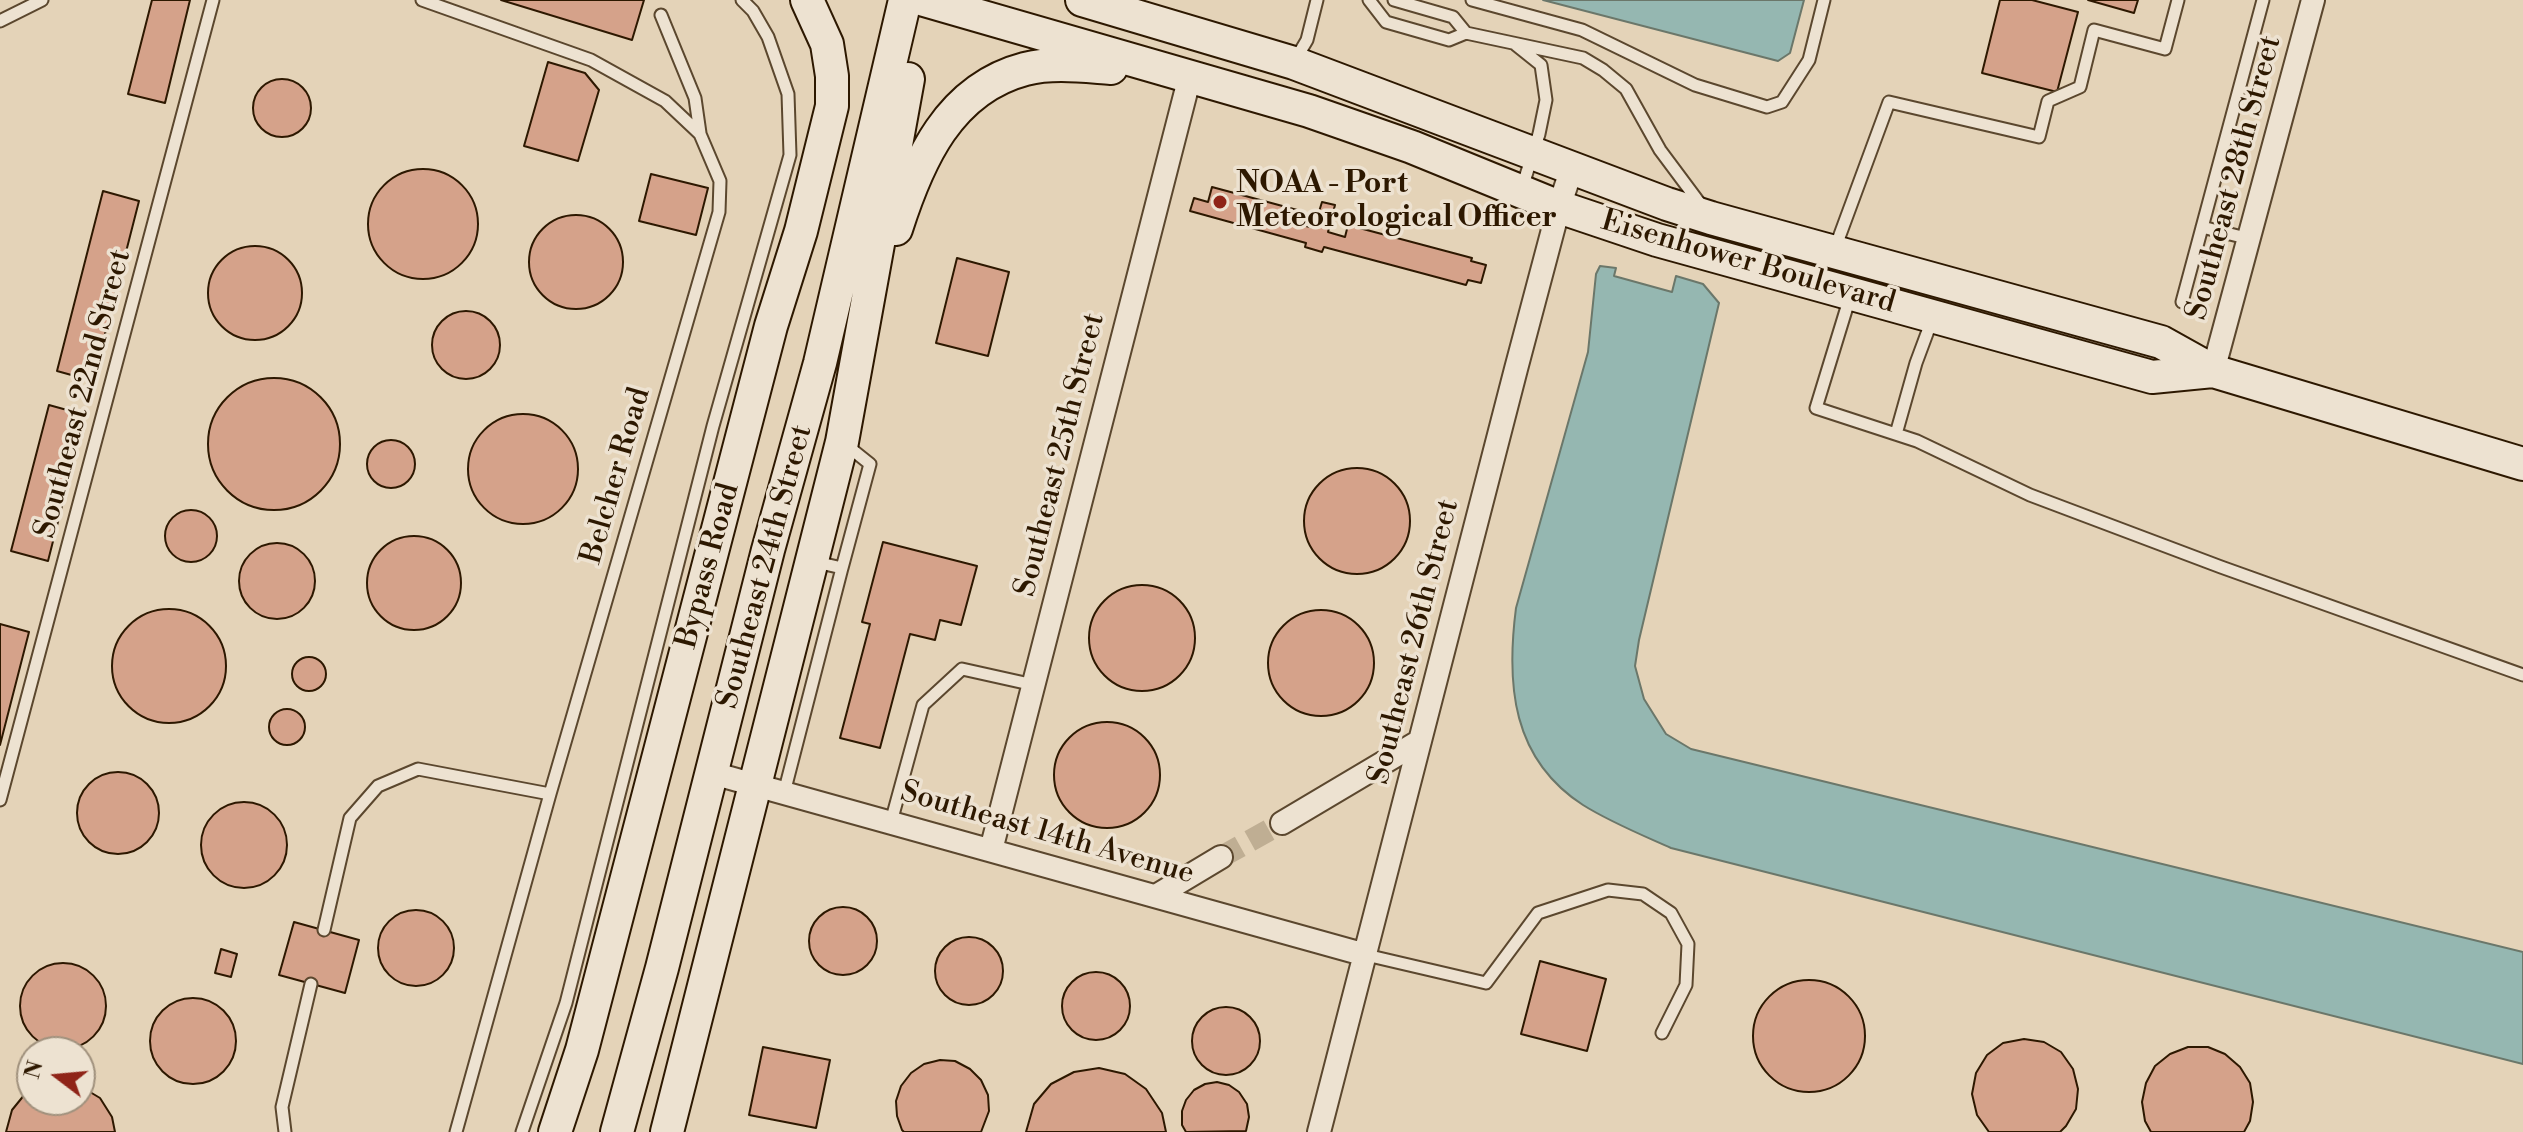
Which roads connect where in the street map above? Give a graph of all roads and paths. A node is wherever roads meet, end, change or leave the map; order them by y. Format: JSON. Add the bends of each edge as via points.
{"nodes":[{"id":1,"x":213,"y":0,"type":"edge"},
{"id":2,"x":422,"y":0,"type":"edge"},
{"id":3,"x":742,"y":0,"type":"edge"},
{"id":4,"x":807,"y":0,"type":"edge"},
{"id":5,"x":905,"y":0,"type":"edge"},
{"id":6,"x":926,"y":0,"type":"edge"},
{"id":7,"x":1082,"y":0,"type":"edge"},
{"id":8,"x":1317,"y":0,"type":"edge"},
{"id":9,"x":1391,"y":0,"type":"edge"},
{"id":10,"x":1472,"y":0,"type":"edge"},
{"id":11,"x":1824,"y":0,"type":"edge"},
{"id":12,"x":2178,"y":0,"type":"edge"},
{"id":13,"x":2263,"y":0,"type":"edge"},
{"id":14,"x":2313,"y":0,"type":"edge"},
{"id":15,"x":38,"y":1,"type":"edge"},
{"id":16,"x":1372,"y":4,"type":"edge"},
{"id":17,"x":661,"y":15,"type":"dead end"},
{"id":18,"x":0,"y":21,"type":"edge"},
{"id":19,"x":1466,"y":33,"type":"junction"},
{"id":20,"x":1512,"y":42,"type":"junction"},
{"id":21,"x":1294,"y":63,"type":"junction"},
{"id":22,"x":1190,"y":76,"type":"junction"},
{"id":23,"x":700,"y":134,"type":"junction"},
{"id":24,"x":1534,"y":154,"type":"junction"},
{"id":25,"x":1572,"y":168,"type":"junction"},
{"id":26,"x":1521,"y":192,"type":"junction"},
{"id":27,"x":1559,"y":207,"type":"junction"},
{"id":28,"x":1711,"y":218,"type":"junction"},
{"id":29,"x":2202,"y":227,"type":"junction"},
{"id":30,"x":2250,"y":239,"type":"junction"},
{"id":31,"x":1833,"y":274,"type":"junction"},
{"id":32,"x":2182,"y":302,"type":"dead end"},
{"id":33,"x":1933,"y":316,"type":"junction"},
{"id":34,"x":861,"y":339,"type":"junction"},
{"id":35,"x":2213,"y":371,"type":"junction"},
{"id":36,"x":1896,"y":434,"type":"junction"},
{"id":37,"x":2523,"y":464,"type":"edge"},
{"id":38,"x":768,"y":550,"type":"junction"},
{"id":39,"x":828,"y":565,"type":"junction"},
{"id":40,"x":2523,"y":675,"type":"edge"},
{"id":41,"x":1034,"y":685,"type":"junction"},
{"id":42,"x":1420,"y":741,"type":"junction"},
{"id":43,"x":712,"y":773,"type":"junction"},
{"id":44,"x":770,"y":789,"type":"junction"},
{"id":45,"x":550,"y":794,"type":"junction"},
{"id":46,"x":0,"y":800,"type":"edge"},
{"id":47,"x":891,"y":822,"type":"junction"},
{"id":48,"x":1282,"y":823,"type":"tunnel mouth"},
{"id":49,"x":991,"y":850,"type":"junction"},
{"id":50,"x":1221,"y":857,"type":"tunnel mouth"},
{"id":51,"x":1156,"y":896,"type":"junction"},
{"id":52,"x":324,"y":930,"type":"dead end"},
{"id":53,"x":1366,"y":955,"type":"junction"},
{"id":54,"x":662,"y":968,"type":"junction"},
{"id":55,"x":706,"y":980,"type":"junction"},
{"id":56,"x":311,"y":984,"type":"dead end"},
{"id":57,"x":1662,"y":1033,"type":"dead end"},
{"id":58,"x":285,"y":1132,"type":"edge"},
{"id":59,"x":456,"y":1132,"type":"edge"},
{"id":60,"x":522,"y":1132,"type":"edge"},
{"id":61,"x":555,"y":1132,"type":"edge"},
{"id":62,"x":617,"y":1132,"type":"edge"},
{"id":63,"x":667,"y":1132,"type":"edge"},
{"id":64,"x":1319,"y":1132,"type":"edge"}],
"edges":[{"from":1,"to":46,"type":"lane","name":"Southeast 22nd Street"},
{"from":2,"to":23,"type":"lane","name":"Belcher Road","via":[[591,60],[665,101]]},
{"from":3,"to":60,"type":"lane","via":[[768,37],[788,94],[790,155],[713,426],[566,1003]]},
{"from":4,"to":61,"type":"street","name":"Bypass Road","via":[[827,44],[832,106],[590,1020]]},
{"from":5,"to":38,"type":"street","name":"Southeast 24th Street","via":[[820,363]]},
{"from":6,"to":22,"type":"street","name":"Eisenhower Boulevard"},
{"from":6,"to":34,"type":"street","name":"Southeast 24th Street"},
{"from":7,"to":21,"type":"street","name":"Eisenhower Boulevard"},
{"from":8,"to":21,"type":"lane","via":[[1307,40]]},
{"from":9,"to":16,"type":"lane"},
{"from":9,"to":19,"type":"lane","via":[[1453,17]]},
{"from":10,"to":11,"type":"lane","via":[[1582,30],[1695,85],[1767,107],[1782,102],[1809,60]]},
{"from":12,"to":31,"type":"lane","via":[[2165,49],[2094,30],[2080,87],[2048,101],[2039,137],[1889,102]]},
{"from":13,"to":29,"type":"lane"},
{"from":14,"to":30,"type":"street","name":"Southeast 28th Street"},
{"from":15,"to":18,"type":"lane"},
{"from":16,"to":19,"type":"lane","via":[[1386,22],[1449,40]]},
{"from":17,"to":23,"type":"lane","via":[[695,98]]},
{"from":19,"to":20,"type":"lane"},
{"from":20,"to":24,"type":"lane","via":[[1541,65],[1546,100]]},
{"from":20,"to":28,"type":"lane","via":[[1583,58],[1626,89],[1660,150]]},
{"from":21,"to":24,"type":"street","name":"Eisenhower Boulevard"},
{"from":22,"to":26,"type":"street","name":"Eisenhower Boulevard","via":[[1412,147]]},
{"from":22,"to":34,"type":"street","via":[[1069,64],[1026,69],[965,100],[924,155]]},
{"from":22,"to":41,"type":"street","name":"Southeast 25th Street"},
{"from":23,"to":45,"type":"lane","name":"Belcher Road","via":[[720,181],[719,212]]},
{"from":24,"to":25,"type":"street","name":"Eisenhower Boulevard"},
{"from":24,"to":26,"type":"lane"},
{"from":25,"to":27,"type":"street","name":"Southeast 26th Street"},
{"from":25,"to":28,"type":"street","name":"Eisenhower Boulevard"},
{"from":26,"to":27,"type":"street","name":"Eisenhower Boulevard"},
{"from":27,"to":31,"type":"street","name":"Eisenhower Boulevard","via":[[1657,240]]},
{"from":27,"to":42,"type":"street","name":"Southeast 26th Street"},
{"from":28,"to":31,"type":"street","name":"Eisenhower Boulevard"},
{"from":29,"to":30,"type":"lane"},
{"from":29,"to":32,"type":"lane"},
{"from":30,"to":35,"type":"street","name":"Southeast 28th Street"},
{"from":31,"to":33,"type":"street","name":"Eisenhower Boulevard"},
{"from":31,"to":35,"type":"street","name":"Eisenhower Boulevard","via":[[2161,342]]},
{"from":31,"to":36,"type":"lane","via":[[1816,408]]},
{"from":33,"to":35,"type":"street","name":"Eisenhower Boulevard","via":[[2152,377]]},
{"from":33,"to":36,"type":"lane"},
{"from":34,"to":39,"type":"street","name":"Southeast 24th Street"},
{"from":35,"to":37,"type":"street","name":"Eisenhower Boulevard"},
{"from":36,"to":40,"type":"lane","via":[[2030,495]]},
{"from":38,"to":39,"type":"street"},
{"from":38,"to":43,"type":"street","name":"Southeast 24th Street"},
{"from":39,"to":44,"type":"street","name":"Southeast 24th Street"},
{"from":41,"to":47,"type":"lane","via":[[962,669],[923,705]]},
{"from":41,"to":49,"type":"street","name":"Southeast 25th Street"},
{"from":42,"to":48,"type":"street"},
{"from":42,"to":53,"type":"street","name":"Southeast 26th Street"},
{"from":43,"to":44,"type":"street","name":"Southeast 14th Avenue"},
{"from":43,"to":54,"type":"street","name":"Southeast 24th Street"},
{"from":44,"to":47,"type":"street","name":"Southeast 14th Avenue"},
{"from":44,"to":55,"type":"street","name":"Southeast 24th Street"},
{"from":45,"to":52,"type":"lane","via":[[418,769],[378,786],[350,818]]},
{"from":45,"to":59,"type":"lane","name":"Belcher Road"},
{"from":47,"to":49,"type":"street","name":"Southeast 14th Avenue"},
{"from":49,"to":51,"type":"street","name":"Southeast 14th Avenue"},
{"from":50,"to":51,"type":"street"},
{"from":51,"to":53,"type":"street","name":"Southeast 14th Avenue"},
{"from":53,"to":57,"type":"lane","via":[[1486,983],[1538,913],[1608,890],[1643,894],[1671,913],[1688,944],[1686,985]]},
{"from":53,"to":64,"type":"street","name":"Southeast 26th Street"},
{"from":54,"to":55,"type":"street"},
{"from":54,"to":62,"type":"street","name":"Southeast 24th Street"},
{"from":55,"to":63,"type":"street","name":"Southeast 24th Street"},
{"from":56,"to":58,"type":"lane","via":[[282,1107]]}]}
